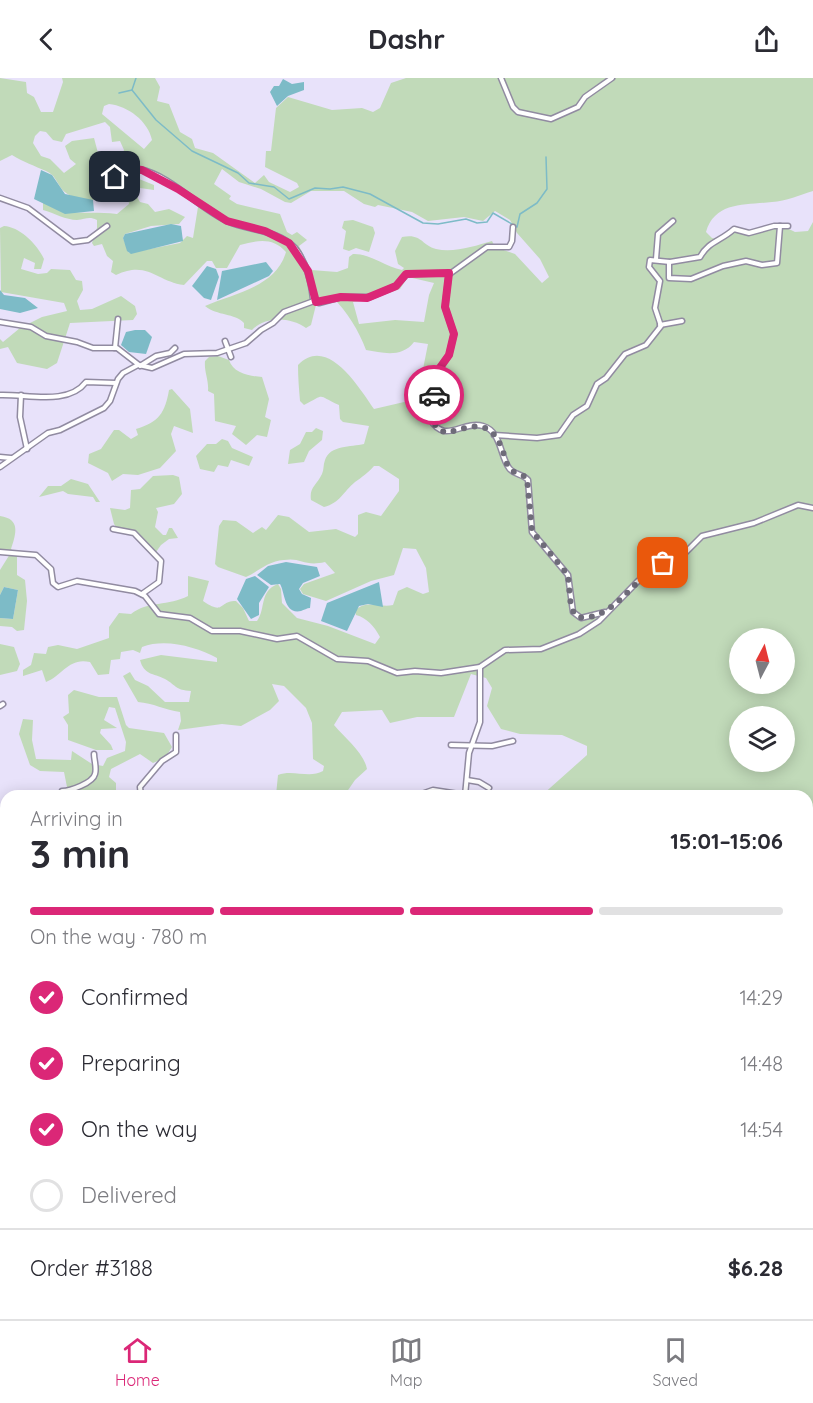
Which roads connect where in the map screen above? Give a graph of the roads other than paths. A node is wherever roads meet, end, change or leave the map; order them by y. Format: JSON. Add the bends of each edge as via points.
{"nodes":[{"id":1,"x":501,"y":78,"type":"edge"},
{"id":2,"x":612,"y":78,"type":"edge"},
{"id":3,"x":100,"y":179,"type":"dead end"},
{"id":4,"x":0,"y":198,"type":"edge"},
{"id":5,"x":673,"y":221,"type":"dead end"},
{"id":6,"x":107,"y":226,"type":"dead end"},
{"id":7,"x":780,"y":226,"type":"junction"},
{"id":8,"x":788,"y":226,"type":"dead end"},
{"id":9,"x":513,"y":227,"type":"dead end"},
{"id":10,"x":656,"y":259,"type":"junction"},
{"id":11,"x":669,"y":262,"type":"junction"},
{"id":12,"x":449,"y":273,"type":"junction"},
{"id":13,"x":314,"y":301,"type":"junction"},
{"id":14,"x":118,"y":319,"type":"dead end"},
{"id":15,"x":682,"y":321,"type":"dead end"},
{"id":16,"x":0,"y":322,"type":"edge"},
{"id":17,"x":660,"y":325,"type":"junction"},
{"id":18,"x":225,"y":341,"type":"dead end"},
{"id":19,"x":115,"y":348,"type":"junction"},
{"id":20,"x":175,"y":348,"type":"dead end"},
{"id":21,"x":230,"y":349,"type":"junction"},
{"id":22,"x":231,"y":357,"type":"dead end"},
{"id":23,"x":140,"y":366,"type":"junction"},
{"id":24,"x":116,"y":383,"type":"junction"},
{"id":25,"x":0,"y":395,"type":"edge"},
{"id":26,"x":21,"y":395,"type":"junction"},
{"id":27,"x":494,"y":435,"type":"junction"},
{"id":28,"x":27,"y":449,"type":"junction"},
{"id":29,"x":0,"y":457,"type":"edge"},
{"id":30,"x":11,"y":458,"type":"junction"},
{"id":31,"x":0,"y":467,"type":"edge"},
{"id":32,"x":813,"y":508,"type":"edge"},
{"id":33,"x":113,"y":529,"type":"dead end"},
{"id":34,"x":0,"y":552,"type":"edge"},
{"id":35,"x":142,"y":594,"type":"junction"},
{"id":36,"x":605,"y":612,"type":"junction"},
{"id":37,"x":480,"y":667,"type":"junction"},
{"id":38,"x":176,"y":735,"type":"dead end"},
{"id":39,"x":513,"y":741,"type":"dead end"},
{"id":40,"x":451,"y":745,"type":"dead end"},
{"id":41,"x":471,"y":745,"type":"junction"},
{"id":42,"x":94,"y":754,"type":"dead end"},
{"id":43,"x":467,"y":780,"type":"junction"},
{"id":44,"x":489,"y":788,"type":"dead end"},
{"id":45,"x":71,"y":790,"type":"edge"},
{"id":46,"x":140,"y":790,"type":"edge"},
{"id":47,"x":466,"y":790,"type":"edge"}],
"edges":[{"from":1,"to":2,"type":"street","via":[[518,112],[551,119],[578,107],[585,97]]},
{"from":3,"to":13,"type":"street","via":[[129,169],[142,170],[227,221],[283,240],[296,250],[308,271]]},
{"from":4,"to":6,"type":"street","via":[[28,208],[73,242],[88,240]]},
{"from":5,"to":10,"type":"street","via":[[658,234]]},
{"from":7,"to":8,"type":"street"},
{"from":7,"to":11,"type":"street","via":[[749,233],[734,229],[725,239],[710,243],[700,257]]},
{"from":7,"to":11,"type":"street","via":[[777,263],[740,262],[687,280],[669,278]]},
{"from":9,"to":12,"type":"street","via":[[508,248],[487,247]]},
{"from":10,"to":11,"type":"street"},
{"from":10,"to":17,"type":"street","via":[[648,265],[660,281],[655,308]]},
{"from":12,"to":13,"type":"street","via":[[406,274],[396,286],[367,298]]},
{"from":12,"to":27,"type":"street","via":[[445,307],[454,334],[449,355],[439,369],[430,419],[444,433],[480,425]]},
{"from":13,"to":21,"type":"street","via":[[284,312],[251,341]]},
{"from":14,"to":19,"type":"street"},
{"from":15,"to":17,"type":"street"},
{"from":16,"to":19,"type":"street","via":[[31,327],[46,336],[90,348]]},
{"from":17,"to":27,"type":"street","via":[[646,345],[625,354],[597,384],[589,404],[573,415],[560,435]]},
{"from":18,"to":21,"type":"street"},
{"from":19,"to":23,"type":"street"},
{"from":20,"to":23,"type":"street"},
{"from":21,"to":22,"type":"street"},
{"from":21,"to":23,"type":"street","via":[[184,354],[157,368]]},
{"from":23,"to":24,"type":"street","via":[[123,373]]},
{"from":24,"to":26,"type":"street","via":[[86,382],[80,390],[53,396]]},
{"from":24,"to":28,"type":"street","via":[[104,408],[48,433]]},
{"from":25,"to":26,"type":"street"},
{"from":26,"to":28,"type":"street","via":[[20,417]]},
{"from":27,"to":36,"type":"street","via":[[509,467],[528,480],[532,531],[568,575],[573,612],[581,618]]},
{"from":28,"to":30,"type":"street"},
{"from":29,"to":30,"type":"street"},
{"from":30,"to":31,"type":"street"},
{"from":32,"to":36,"type":"street","via":[[798,505],[754,523],[702,536],[690,551],[659,564]]},
{"from":33,"to":35,"type":"street","via":[[131,531],[161,561],[159,582]]},
{"from":34,"to":35,"type":"street","via":[[36,555],[51,569],[53,583],[58,587],[77,581],[115,585]]},
{"from":35,"to":37,"type":"street","via":[[159,614],[190,618],[212,631],[240,631],[277,639],[297,636],[337,659],[368,661],[397,673],[441,673]]},
{"from":36,"to":37,"type":"street","via":[[579,634],[541,649],[505,650]]},
{"from":37,"to":41,"type":"street","via":[[480,722]]},
{"from":38,"to":46,"type":"street","via":[[176,752],[148,776]]},
{"from":39,"to":41,"type":"street"},
{"from":40,"to":41,"type":"street"},
{"from":41,"to":43,"type":"street"},
{"from":42,"to":45,"type":"street","via":[[93,778]]},
{"from":43,"to":44,"type":"street"},
{"from":43,"to":47,"type":"street"}]}
